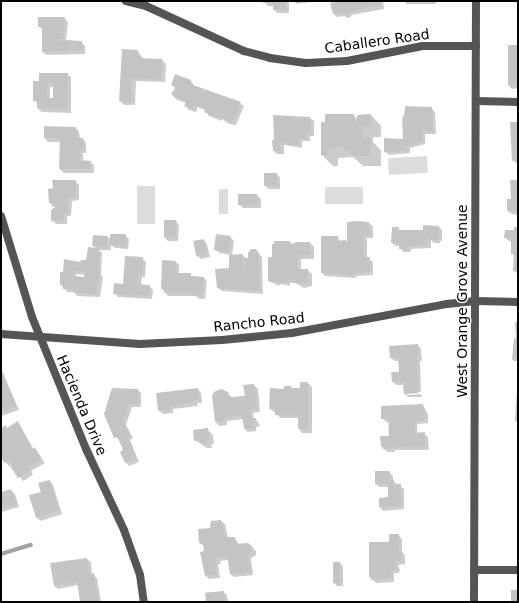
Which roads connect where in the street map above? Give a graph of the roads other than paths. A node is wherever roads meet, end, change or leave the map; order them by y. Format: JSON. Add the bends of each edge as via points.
{"nodes":[{"id":1,"x":126,"y":1,"type":"edge"},
{"id":2,"x":476,"y":1,"type":"edge"},
{"id":3,"x":476,"y":46,"type":"junction"},
{"id":4,"x":476,"y":101,"type":"junction"},
{"id":5,"x":518,"y":102,"type":"edge"},
{"id":6,"x":1,"y":216,"type":"edge"},
{"id":7,"x":476,"y":301,"type":"junction"},
{"id":8,"x":518,"y":302,"type":"edge"},
{"id":9,"x":1,"y":334,"type":"edge"},
{"id":10,"x":40,"y":336,"type":"junction"},
{"id":11,"x":474,"y":570,"type":"junction"},
{"id":12,"x":518,"y":570,"type":"edge"},
{"id":13,"x":144,"y":602,"type":"edge"},
{"id":14,"x":474,"y":602,"type":"edge"}],
"edges":[{"from":1,"to":3,"type":"street","name":"Caballero Road","via":[[146,6],[244,51],[306,63],[348,61],[423,46]]},
{"from":2,"to":3,"type":"street","name":"West Orange Grove Avenue"},
{"from":3,"to":4,"type":"street","name":"West Orange Grove Avenue"},
{"from":4,"to":5,"type":"street"},
{"from":4,"to":7,"type":"street","name":"West Orange Grove Avenue"},
{"from":6,"to":10,"type":"street","name":"Hacienda Drive"},
{"from":7,"to":8,"type":"street","name":"Rancho Road"},
{"from":7,"to":10,"type":"street","name":"Rancho Road","via":[[447,304],[292,333],[222,340],[140,344]]},
{"from":7,"to":11,"type":"street","name":"West Orange Grove Avenue"},
{"from":9,"to":10,"type":"street","name":"Rancho Road"},
{"from":10,"to":13,"type":"street","name":"Hacienda Drive","via":[[87,451],[124,530],[140,575]]},
{"from":11,"to":12,"type":"street"},
{"from":11,"to":14,"type":"street","name":"West Orange Grove Avenue"}]}
